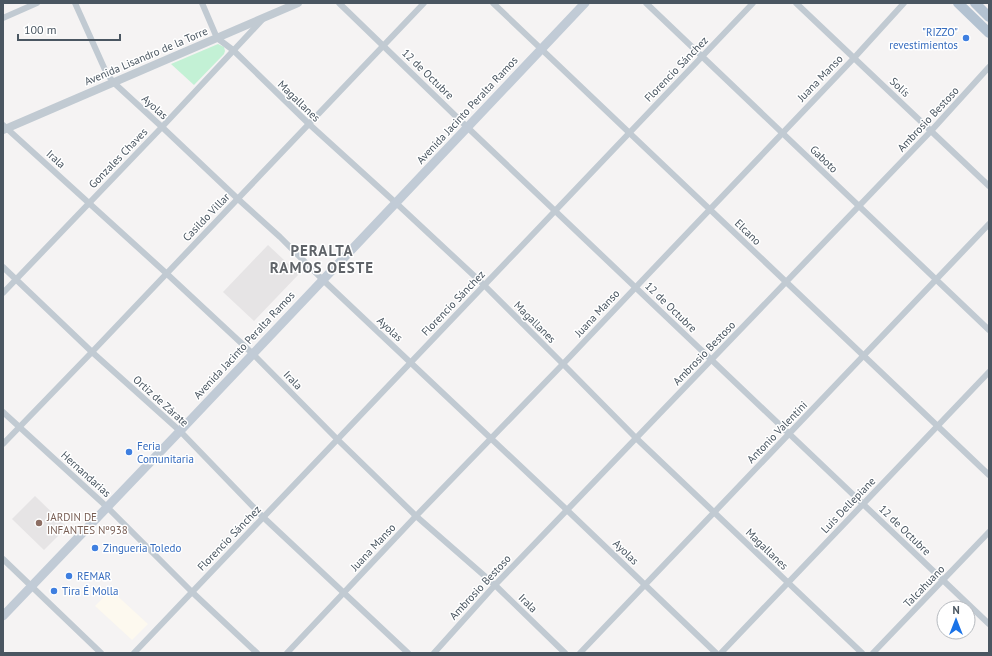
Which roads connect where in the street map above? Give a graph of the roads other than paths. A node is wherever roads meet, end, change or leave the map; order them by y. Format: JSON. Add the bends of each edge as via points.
{"nodes":[{"id":1,"x":37,"y":3,"type":"edge"},
{"id":2,"x":75,"y":3,"type":"edge"},
{"id":3,"x":202,"y":3,"type":"edge"},
{"id":4,"x":298,"y":3,"type":"edge"},
{"id":5,"x":339,"y":3,"type":"edge"},
{"id":6,"x":424,"y":3,"type":"edge"},
{"id":7,"x":493,"y":3,"type":"edge"},
{"id":8,"x":585,"y":3,"type":"edge"},
{"id":9,"x":646,"y":3,"type":"edge"},
{"id":10,"x":753,"y":3,"type":"edge"},
{"id":11,"x":796,"y":3,"type":"edge"},
{"id":12,"x":904,"y":3,"type":"edge"},
{"id":13,"x":958,"y":3,"type":"edge"},
{"id":14,"x":975,"y":3,"type":"edge"},
{"id":15,"x":989,"y":16,"type":"edge"},
{"id":16,"x":3,"y":18,"type":"edge"},
{"id":17,"x":264,"y":18,"type":"junction"},
{"id":18,"x":989,"y":33,"type":"edge"},
{"id":19,"x":217,"y":38,"type":"junction"},
{"id":20,"x":384,"y":46,"type":"junction"},
{"id":21,"x":541,"y":49,"type":"junction"},
{"id":22,"x":233,"y":50,"type":"junction"},
{"id":23,"x":702,"y":56,"type":"junction"},
{"id":24,"x":854,"y":58,"type":"junction"},
{"id":25,"x":989,"y":67,"type":"edge"},
{"id":26,"x":113,"y":82,"type":"junction"},
{"id":27,"x":309,"y":124,"type":"junction"},
{"id":28,"x":162,"y":127,"type":"junction"},
{"id":29,"x":467,"y":127,"type":"junction"},
{"id":30,"x":4,"y":128,"type":"edge"},
{"id":31,"x":931,"y":131,"type":"junction"},
{"id":32,"x":629,"y":132,"type":"junction"},
{"id":33,"x":782,"y":133,"type":"junction"},
{"id":34,"x":989,"y":186,"type":"edge"},
{"id":35,"x":238,"y":198,"type":"junction"},
{"id":36,"x":89,"y":203,"type":"junction"},
{"id":37,"x":396,"y":203,"type":"junction"},
{"id":38,"x":859,"y":206,"type":"junction"},
{"id":39,"x":710,"y":209,"type":"junction"},
{"id":40,"x":555,"y":210,"type":"junction"},
{"id":41,"x":989,"y":224,"type":"edge"},
{"id":42,"x":3,"y":267,"type":"edge"},
{"id":43,"x":166,"y":273,"type":"junction"},
{"id":44,"x":16,"y":279,"type":"junction"},
{"id":45,"x":936,"y":279,"type":"junction"},
{"id":46,"x":323,"y":280,"type":"junction"},
{"id":47,"x":786,"y":282,"type":"junction"},
{"id":48,"x":484,"y":285,"type":"junction"},
{"id":49,"x":636,"y":287,"type":"junction"},
{"id":50,"x":3,"y":293,"type":"edge"},
{"id":51,"x":989,"y":330,"type":"edge"},
{"id":52,"x":92,"y":352,"type":"junction"},
{"id":53,"x":253,"y":354,"type":"junction"},
{"id":54,"x":863,"y":356,"type":"junction"},
{"id":55,"x":712,"y":360,"type":"junction"},
{"id":56,"x":411,"y":362,"type":"junction"},
{"id":57,"x":564,"y":364,"type":"junction"},
{"id":58,"x":989,"y":372,"type":"edge"},
{"id":59,"x":3,"y":412,"type":"edge"},
{"id":60,"x":937,"y":426,"type":"junction"},
{"id":61,"x":19,"y":427,"type":"junction"},
{"id":62,"x":180,"y":431,"type":"junction"},
{"id":63,"x":789,"y":433,"type":"junction"},
{"id":64,"x":491,"y":438,"type":"junction"},
{"id":65,"x":636,"y":438,"type":"junction"},
{"id":66,"x":337,"y":439,"type":"junction"},
{"id":67,"x":3,"y":444,"type":"edge"},
{"id":68,"x":989,"y":475,"type":"edge"},
{"id":69,"x":863,"y":504,"type":"junction"},
{"id":70,"x":107,"y":507,"type":"junction"},
{"id":71,"x":567,"y":510,"type":"junction"},
{"id":72,"x":714,"y":512,"type":"junction"},
{"id":73,"x":416,"y":516,"type":"junction"},
{"id":74,"x":263,"y":517,"type":"junction"},
{"id":75,"x":989,"y":532,"type":"edge"},
{"id":76,"x":3,"y":559,"type":"edge"},
{"id":77,"x":943,"y":580,"type":"junction"},
{"id":78,"x":788,"y":582,"type":"junction"},
{"id":79,"x":645,"y":584,"type":"junction"},
{"id":80,"x":495,"y":585,"type":"junction"},
{"id":81,"x":31,"y":586,"type":"junction"},
{"id":82,"x":192,"y":592,"type":"junction"},
{"id":83,"x":344,"y":593,"type":"junction"},
{"id":84,"x":3,"y":616,"type":"edge"},
{"id":85,"x":989,"y":624,"type":"edge"},
{"id":86,"x":101,"y":653,"type":"edge"},
{"id":87,"x":134,"y":653,"type":"edge"},
{"id":88,"x":257,"y":653,"type":"edge"},
{"id":89,"x":287,"y":653,"type":"edge"},
{"id":90,"x":408,"y":653,"type":"edge"},
{"id":91,"x":434,"y":653,"type":"edge"},
{"id":92,"x":565,"y":653,"type":"edge"},
{"id":93,"x":580,"y":653,"type":"edge"},
{"id":94,"x":716,"y":653,"type":"edge"},
{"id":95,"x":721,"y":653,"type":"edge"},
{"id":96,"x":862,"y":653,"type":"edge"},
{"id":97,"x":873,"y":653,"type":"edge"}],
"edges":[{"from":1,"to":16,"type":"street"},
{"from":2,"to":26,"type":"street","name":"Ayolas"},
{"from":3,"to":19,"type":"street","name":"Magallanes"},
{"from":4,"to":17,"type":"street","name":"Avenida Lisandro de la Torre"},
{"from":5,"to":20,"type":"street","name":"12 de Octubre"},
{"from":6,"to":20,"type":"street","name":"Casildo Villar"},
{"from":7,"to":21,"type":"street","name":"Elcano"},
{"from":8,"to":21,"type":"main road","name":"Avenida Jacinto Peralta Ramos"},
{"from":9,"to":23,"type":"street","name":"Gaboto"},
{"from":10,"to":23,"type":"street","name":"Florencio Sánchez"},
{"from":11,"to":24,"type":"street","name":"Solís"},
{"from":12,"to":24,"type":"street","name":"Juana Manso"},
{"from":13,"to":18,"type":"main road"},
{"from":14,"to":15,"type":"main road"},
{"from":17,"to":19,"type":"street","name":"Avenida Lisandro de la Torre"},
{"from":17,"to":22,"type":"street","name":"Gonzales Chaves"},
{"from":19,"to":22,"type":"street","name":"Magallanes"},
{"from":19,"to":26,"type":"street","name":"Avenida Lisandro de la Torre"},
{"from":20,"to":27,"type":"street","name":"Casildo Villar"},
{"from":20,"to":29,"type":"street","name":"12 de Octubre"},
{"from":21,"to":29,"type":"main road","name":"Avenida Jacinto Peralta Ramos"},
{"from":21,"to":32,"type":"street","name":"Elcano"},
{"from":22,"to":27,"type":"street","name":"Magallanes"},
{"from":22,"to":28,"type":"street","name":"Gonzales Chaves"},
{"from":23,"to":32,"type":"street","name":"Florencio Sánchez"},
{"from":23,"to":33,"type":"street","name":"Gaboto"},
{"from":24,"to":31,"type":"street","name":"Solís"},
{"from":24,"to":33,"type":"street","name":"Juana Manso"},
{"from":25,"to":31,"type":"street","name":"Ambrosio Bestoso"},
{"from":26,"to":28,"type":"street","name":"Ayolas"},
{"from":26,"to":30,"type":"street","name":"Avenida Lisandro de la Torre"},
{"from":27,"to":35,"type":"street","name":"Casildo Villar"},
{"from":27,"to":37,"type":"street","name":"Magallanes"},
{"from":28,"to":35,"type":"street","name":"Ayolas"},
{"from":28,"to":36,"type":"street","name":"Gonzales Chaves"},
{"from":29,"to":37,"type":"main road","name":"Avenida Jacinto Peralta Ramos"},
{"from":29,"to":40,"type":"street","name":"12 de Octubre"},
{"from":30,"to":36,"type":"street","name":"Irala"},
{"from":31,"to":34,"type":"street","name":"Solís"},
{"from":31,"to":38,"type":"street","name":"Ambrosio Bestoso"},
{"from":32,"to":39,"type":"street","name":"Elcano"},
{"from":32,"to":40,"type":"street","name":"Florencio Sánchez"},
{"from":33,"to":38,"type":"street","name":"Gaboto"},
{"from":33,"to":39,"type":"street","name":"Juana Manso"},
{"from":35,"to":43,"type":"street","name":"Casildo Villar"},
{"from":35,"to":46,"type":"street","name":"Ayolas"},
{"from":36,"to":43,"type":"street","name":"Irala"},
{"from":36,"to":44,"type":"street","name":"Gonzales Chaves"},
{"from":37,"to":46,"type":"main road","name":"Avenida Jacinto Peralta Ramos"},
{"from":37,"to":48,"type":"street","name":"Magallanes"},
{"from":38,"to":45,"type":"street","name":"Gaboto"},
{"from":38,"to":47,"type":"street","name":"Ambrosio Bestoso"},
{"from":39,"to":47,"type":"street","name":"Elcano"},
{"from":39,"to":49,"type":"street","name":"Juana Manso"},
{"from":40,"to":48,"type":"street","name":"Florencio Sánchez"},
{"from":40,"to":49,"type":"street","name":"12 de Octubre"},
{"from":41,"to":45,"type":"street","name":"Antonio Valentini"},
{"from":42,"to":44,"type":"street","name":"Ortiz de Zárate"},
{"from":43,"to":52,"type":"street","name":"Casildo Villar"},
{"from":43,"to":53,"type":"street","name":"Irala"},
{"from":44,"to":50,"type":"street","name":"Gonzales Chaves"},
{"from":44,"to":52,"type":"street","name":"Ortiz de Zárate"},
{"from":45,"to":51,"type":"street","name":"Gaboto"},
{"from":45,"to":54,"type":"street","name":"Antonio Valentini"},
{"from":46,"to":53,"type":"main road","name":"Avenida Jacinto Peralta Ramos"},
{"from":46,"to":56,"type":"street","name":"Ayolas"},
{"from":47,"to":54,"type":"street","name":"Elcano"},
{"from":47,"to":55,"type":"street","name":"Ambrosio Bestoso"},
{"from":48,"to":56,"type":"street","name":"Florencio Sánchez"},
{"from":48,"to":57,"type":"street","name":"Magallanes"},
{"from":49,"to":55,"type":"street","name":"12 de Octubre"},
{"from":49,"to":57,"type":"street","name":"Juana Manso"},
{"from":52,"to":61,"type":"street","name":"Casildo Villar"},
{"from":52,"to":62,"type":"street","name":"Ortiz de Zárate"},
{"from":53,"to":62,"type":"main road","name":"Avenida Jacinto Peralta Ramos"},
{"from":53,"to":66,"type":"street","name":"Irala"},
{"from":54,"to":60,"type":"street","name":"Elcano"},
{"from":54,"to":63,"type":"street","name":"Antonio Valentini"},
{"from":55,"to":63,"type":"street","name":"12 de Octubre"},
{"from":55,"to":65,"type":"street","name":"Ambrosio Bestoso"},
{"from":56,"to":64,"type":"street","name":"Ayolas"},
{"from":56,"to":66,"type":"street","name":"Florencio Sánchez"},
{"from":57,"to":64,"type":"street","name":"Juana Manso"},
{"from":57,"to":65,"type":"street","name":"Magallanes"},
{"from":58,"to":60,"type":"street","name":"Luis Dellepiane"},
{"from":59,"to":61,"type":"street","name":"Hernandarias"},
{"from":60,"to":68,"type":"street","name":"Elcano"},
{"from":60,"to":69,"type":"street","name":"Luis Dellepiane"},
{"from":61,"to":67,"type":"street","name":"Casildo Villar"},
{"from":61,"to":70,"type":"street","name":"Hernandarias"},
{"from":62,"to":70,"type":"main road","name":"Avenida Jacinto Peralta Ramos"},
{"from":62,"to":74,"type":"street","name":"Ortiz de Zárate"},
{"from":63,"to":69,"type":"street","name":"12 de Octubre"},
{"from":63,"to":72,"type":"street","name":"Antonio Valentini"},
{"from":64,"to":71,"type":"street","name":"Ayolas"},
{"from":64,"to":73,"type":"street","name":"Juana Manso"},
{"from":65,"to":71,"type":"street","name":"Ambrosio Bestoso"},
{"from":65,"to":72,"type":"street","name":"Magallanes"},
{"from":66,"to":73,"type":"street","name":"Irala"},
{"from":66,"to":74,"type":"street","name":"Florencio Sánchez"},
{"from":69,"to":77,"type":"street","name":"12 de Octubre"},
{"from":69,"to":78,"type":"street","name":"Luis Dellepiane"},
{"from":70,"to":81,"type":"main road","name":"Avenida Jacinto Peralta Ramos"},
{"from":70,"to":82,"type":"street","name":"Hernandarias"},
{"from":71,"to":79,"type":"street","name":"Ayolas"},
{"from":71,"to":80,"type":"street","name":"Ambrosio Bestoso"},
{"from":72,"to":78,"type":"street","name":"Magallanes"},
{"from":72,"to":79,"type":"street","name":"Antonio Valentini"},
{"from":73,"to":80,"type":"street","name":"Irala"},
{"from":73,"to":83,"type":"street","name":"Juana Manso"},
{"from":74,"to":82,"type":"street","name":"Florencio Sánchez"},
{"from":74,"to":83,"type":"street","name":"Ortiz de Zárate"},
{"from":75,"to":77,"type":"street","name":"Talcahuano"},
{"from":76,"to":81,"type":"street"},
{"from":77,"to":85,"type":"street","name":"12 de Octubre"},
{"from":77,"to":97,"type":"street","name":"Talcahuano"},
{"from":78,"to":95,"type":"street","name":"Luis Dellepiane"},
{"from":78,"to":96,"type":"street","name":"Magallanes"},
{"from":79,"to":93,"type":"street","name":"Antonio Valentini"},
{"from":79,"to":94,"type":"street","name":"Ayolas"},
{"from":80,"to":91,"type":"street","name":"Ambrosio Bestoso"},
{"from":80,"to":92,"type":"street","name":"Irala"},
{"from":81,"to":84,"type":"main road","name":"Avenida Jacinto Peralta Ramos"},
{"from":81,"to":86,"type":"street"},
{"from":82,"to":87,"type":"street","name":"Florencio Sánchez"},
{"from":82,"to":88,"type":"street","name":"Hernandarias"},
{"from":83,"to":89,"type":"street","name":"Juana Manso"},
{"from":83,"to":90,"type":"street","name":"Ortiz de Zárate"}]}
